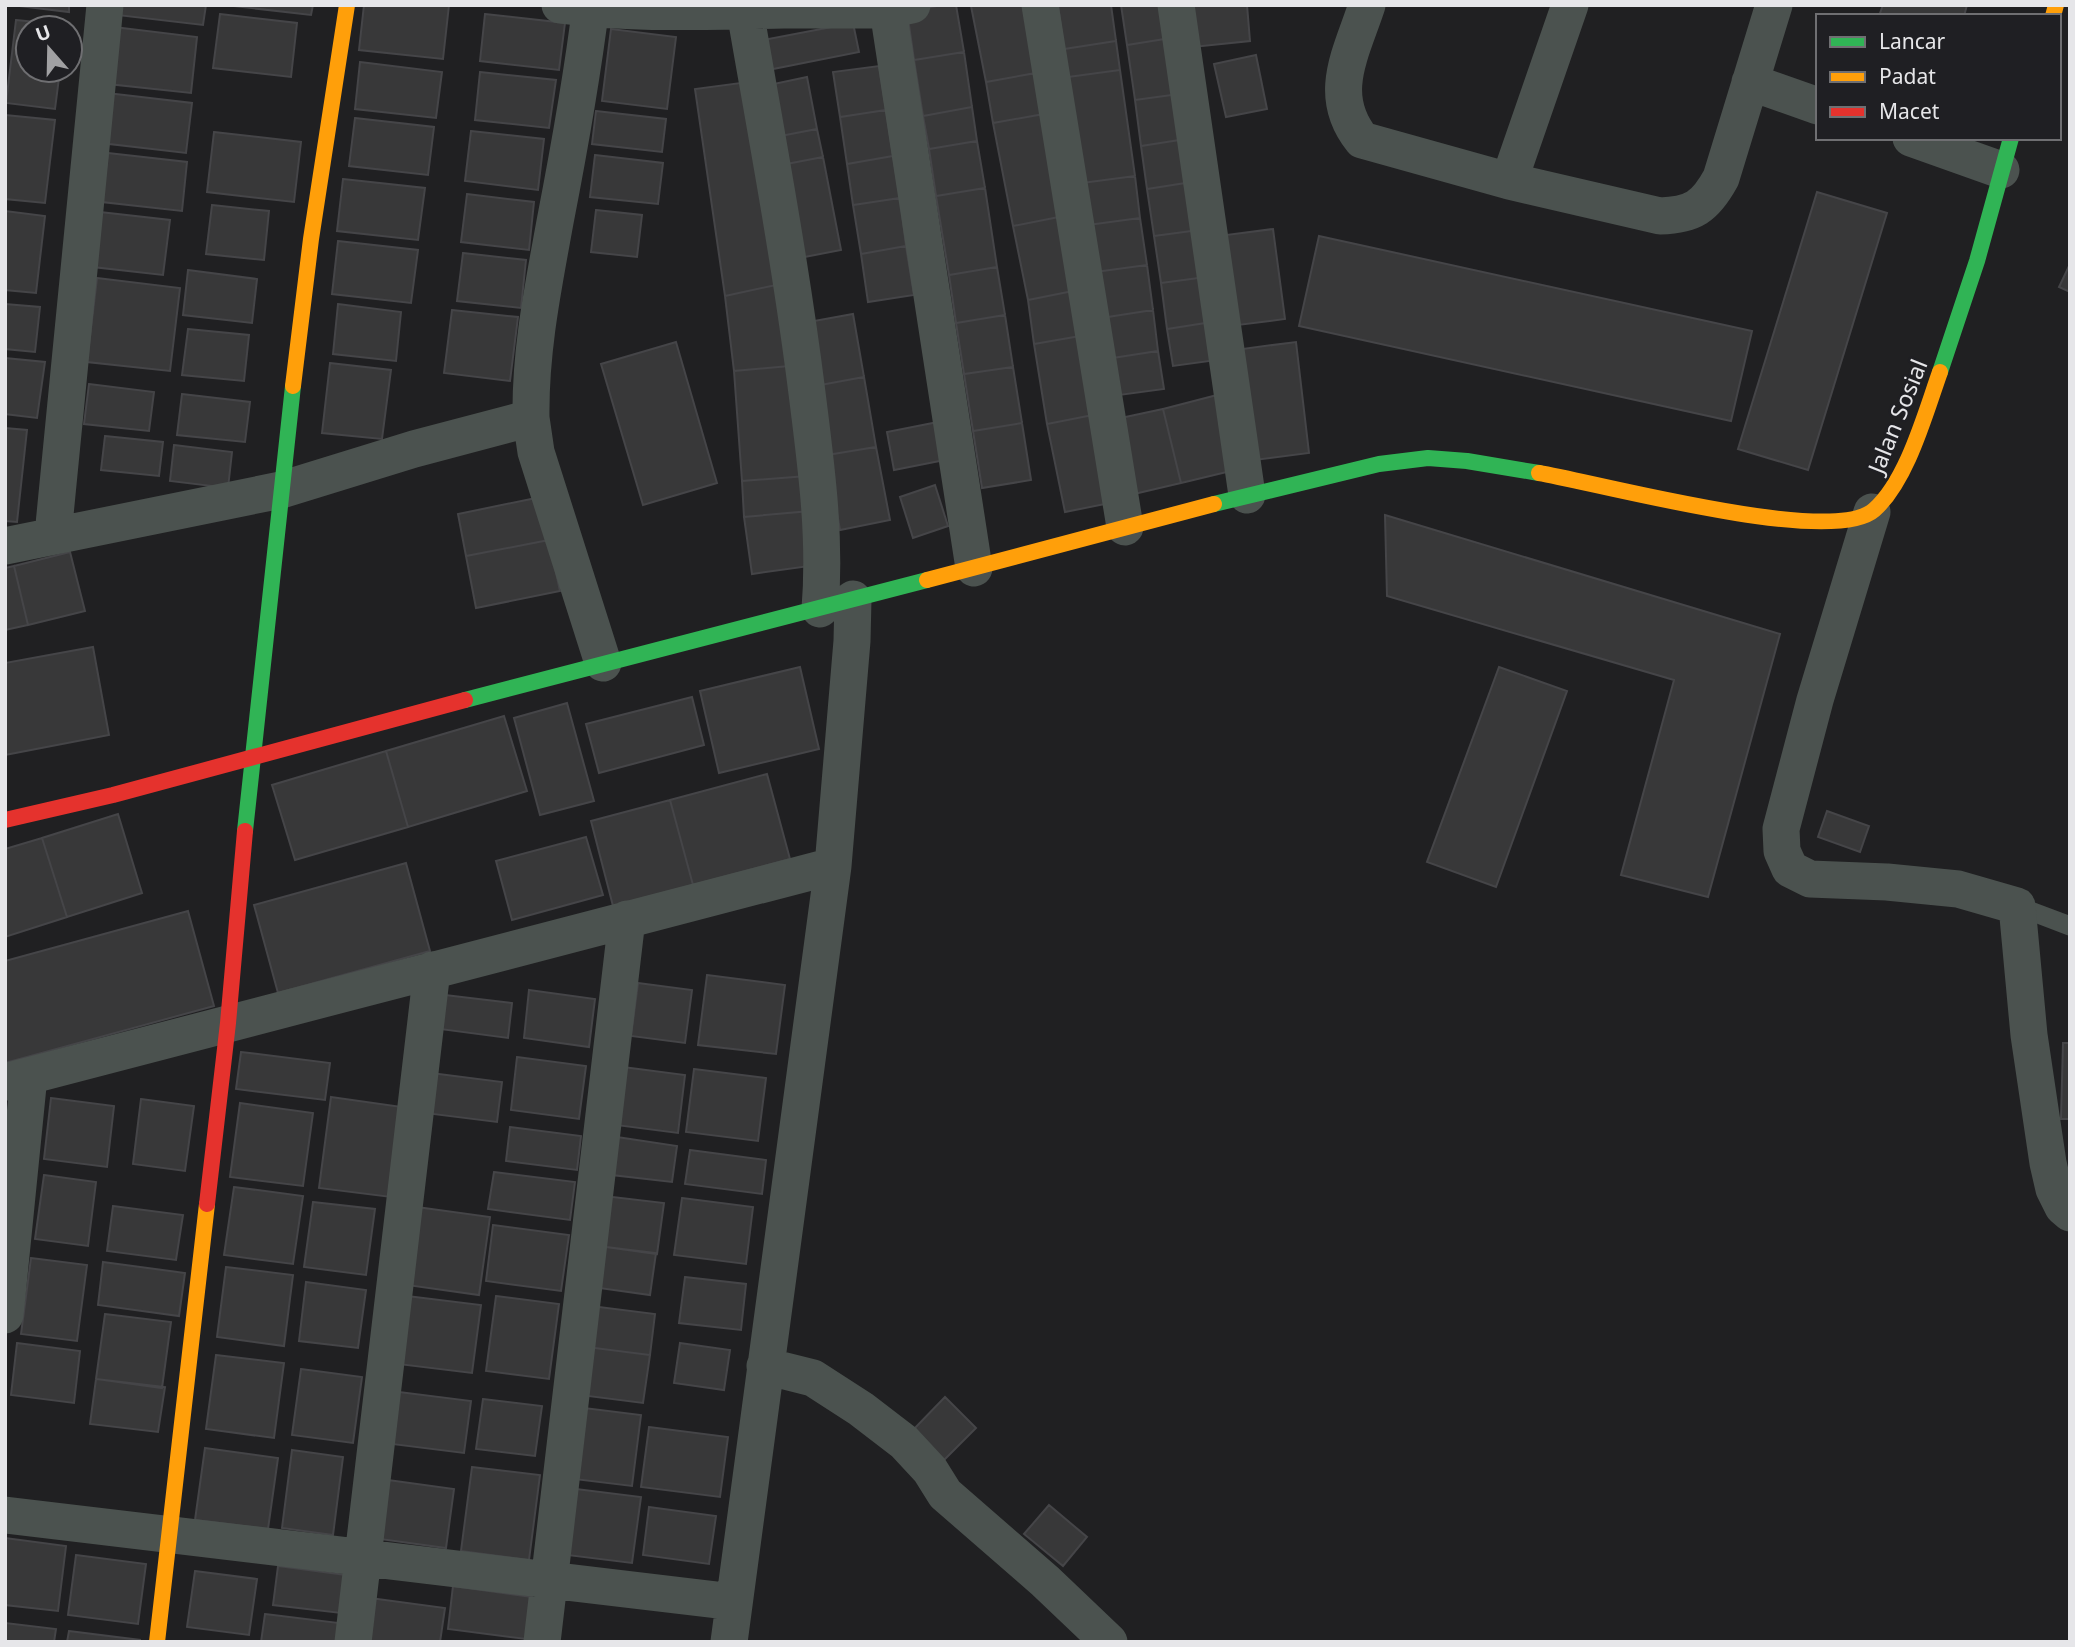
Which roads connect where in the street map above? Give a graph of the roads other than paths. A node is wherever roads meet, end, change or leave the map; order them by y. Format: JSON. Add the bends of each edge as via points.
{"nodes":[{"id":1,"x":105,"y":5,"type":"edge"},
{"id":2,"x":347,"y":5,"type":"edge"},
{"id":3,"x":1040,"y":5,"type":"edge"},
{"id":4,"x":1176,"y":5,"type":"edge"},
{"id":5,"x":1367,"y":5,"type":"edge"},
{"id":6,"x":1570,"y":5,"type":"edge"},
{"id":7,"x":1774,"y":5,"type":"edge"},
{"id":8,"x":581,"y":7,"type":"edge"},
{"id":9,"x":784,"y":8,"type":"edge"},
{"id":10,"x":900,"y":8,"type":"edge"},
{"id":11,"x":745,"y":11,"type":"junction"},
{"id":12,"x":1750,"y":82,"type":"junction"},
{"id":13,"x":1816,"y":105,"type":"edge"},
{"id":14,"x":1923,"y":140,"type":"edge"},
{"id":15,"x":2006,"y":154,"type":"edge"},
{"id":16,"x":1509,"y":181,"type":"junction"},
{"id":17,"x":531,"y":418,"type":"junction"},
{"id":18,"x":281,"y":490,"type":"junction"},
{"id":19,"x":1247,"y":495,"type":"junction"},
{"id":20,"x":1872,"y":512,"type":"junction"},
{"id":21,"x":1125,"y":527,"type":"junction"},
{"id":22,"x":52,"y":535,"type":"junction"},
{"id":23,"x":5,"y":546,"type":"edge"},
{"id":24,"x":974,"y":568,"type":"junction"},
{"id":25,"x":836,"y":604,"type":"junction"},
{"id":26,"x":603,"y":663,"type":"junction"},
{"id":27,"x":252,"y":756,"type":"junction"},
{"id":28,"x":5,"y":820,"type":"edge"},
{"id":29,"x":833,"y":866,"type":"junction"},
{"id":30,"x":2017,"y":905,"type":"junction"},
{"id":31,"x":626,"y":919,"type":"junction"},
{"id":32,"x":2070,"y":926,"type":"edge"},
{"id":33,"x":432,"y":970,"type":"junction"},
{"id":34,"x":228,"y":1023,"type":"junction"},
{"id":35,"x":17,"y":1079,"type":"edge"},
{"id":36,"x":2070,"y":1213,"type":"edge"},
{"id":37,"x":5,"y":1315,"type":"edge"},
{"id":38,"x":765,"y":1366,"type":"junction"},
{"id":39,"x":5,"y":1515,"type":"edge"},
{"id":40,"x":170,"y":1535,"type":"junction"},
{"id":41,"x":362,"y":1559,"type":"junction"},
{"id":42,"x":549,"y":1581,"type":"junction"},
{"id":43,"x":734,"y":1602,"type":"junction"},
{"id":44,"x":158,"y":1642,"type":"edge"},
{"id":45,"x":353,"y":1642,"type":"edge"},
{"id":46,"x":542,"y":1642,"type":"edge"},
{"id":47,"x":729,"y":1642,"type":"edge"},
{"id":48,"x":1110,"y":1642,"type":"edge"}],
"edges":[{"from":1,"to":22,"type":"street"},
{"from":2,"to":18,"type":"street","via":[[311,239]]},
{"from":3,"to":21,"type":"street"},
{"from":4,"to":19,"type":"street"},
{"from":5,"to":16,"type":"street","via":[[1344,79],[1344,109],[1351,127],[1362,140]]},
{"from":6,"to":16,"type":"street"},
{"from":7,"to":12,"type":"street"},
{"from":8,"to":11,"type":"street"},
{"from":8,"to":17,"type":"street","via":[[556,219],[537,314]]},
{"from":9,"to":10,"type":"street"},
{"from":9,"to":11,"type":"street"},
{"from":10,"to":24,"type":"street"},
{"from":11,"to":25,"type":"street","via":[[798,317],[823,539]]},
{"from":12,"to":13,"type":"street"},
{"from":12,"to":16,"type":"street","via":[[1721,178],[1697,209],[1660,215]]},
{"from":14,"to":15,"type":"street"},
{"from":15,"to":20,"type":"street","name":"Jalan Sosial","via":[[1977,261],[1919,429],[1896,484]]},
{"from":17,"to":18,"type":"street"},
{"from":17,"to":26,"type":"street","via":[[536,452]]},
{"from":18,"to":22,"type":"street"},
{"from":18,"to":27,"type":"street"},
{"from":19,"to":20,"type":"street","via":[[1379,464],[1428,458],[1556,476],[1788,521],[1825,521]]},
{"from":19,"to":21,"type":"street"},
{"from":20,"to":30,"type":"street","via":[[1815,700],[1781,830],[1782,851],[1790,869],[1810,879],[1958,890]]},
{"from":21,"to":24,"type":"street"},
{"from":22,"to":23,"type":"street"},
{"from":24,"to":25,"type":"street"},
{"from":25,"to":26,"type":"street"},
{"from":25,"to":29,"type":"street","via":[[852,640]]},
{"from":26,"to":27,"type":"street"},
{"from":27,"to":28,"type":"street"},
{"from":27,"to":34,"type":"street"},
{"from":29,"to":31,"type":"street"},
{"from":29,"to":38,"type":"street"},
{"from":30,"to":32,"type":"lane"},
{"from":30,"to":36,"type":"street","via":[[2029,1035],[2048,1163],[2054,1189]]},
{"from":31,"to":33,"type":"street"},
{"from":31,"to":42,"type":"street"},
{"from":33,"to":34,"type":"street"},
{"from":33,"to":41,"type":"street"},
{"from":34,"to":35,"type":"street"},
{"from":34,"to":40,"type":"street"},
{"from":35,"to":37,"type":"street"},
{"from":38,"to":43,"type":"street"},
{"from":38,"to":48,"type":"street","via":[[813,1378],[904,1442],[945,1494]]},
{"from":39,"to":40,"type":"street"},
{"from":40,"to":41,"type":"street"},
{"from":40,"to":44,"type":"street"},
{"from":41,"to":42,"type":"street"},
{"from":41,"to":45,"type":"street"},
{"from":42,"to":43,"type":"street"},
{"from":42,"to":46,"type":"street"},
{"from":43,"to":47,"type":"street"}]}
